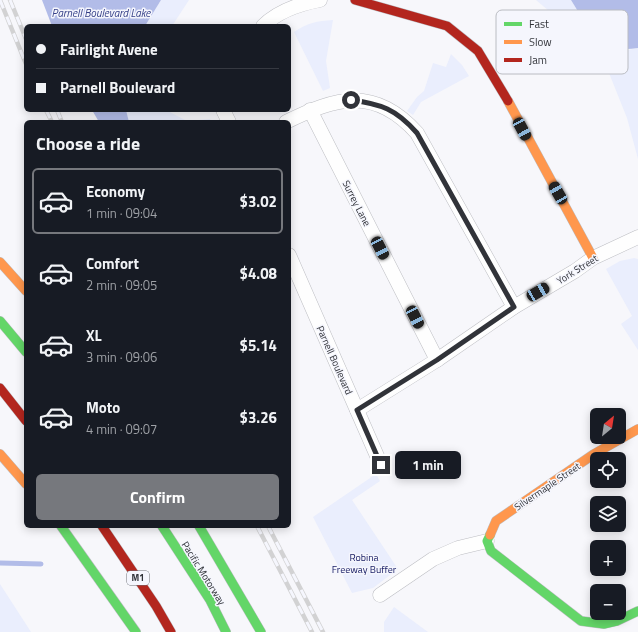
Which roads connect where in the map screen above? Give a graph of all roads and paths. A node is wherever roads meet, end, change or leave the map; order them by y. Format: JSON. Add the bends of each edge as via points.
{"nodes":[{"id":1,"x":320,"y":0,"type":"edge"},
{"id":2,"x":355,"y":0,"type":"edge"},
{"id":3,"x":266,"y":24,"type":"edge"},
{"id":4,"x":310,"y":110,"type":"junction"},
{"id":5,"x":290,"y":120,"type":"edge"},
{"id":6,"x":638,"y":237,"type":"edge"},
{"id":7,"x":593,"y":258,"type":"junction"},
{"id":8,"x":291,"y":260,"type":"edge"},
{"id":9,"x":0,"y":262,"type":"edge"},
{"id":10,"x":24,"y":289,"type":"edge"},
{"id":11,"x":514,"y":307,"type":"junction"},
{"id":12,"x":0,"y":321,"type":"edge"},
{"id":13,"x":24,"y":350,"type":"edge"},
{"id":14,"x":437,"y":360,"type":"junction"},
{"id":15,"x":0,"y":388,"type":"edge"},
{"id":16,"x":357,"y":410,"type":"junction"},
{"id":17,"x":24,"y":418,"type":"edge"},
{"id":18,"x":638,"y":429,"type":"edge"},
{"id":19,"x":0,"y":454,"type":"edge"},
{"id":20,"x":381,"y":465,"type":"dead end"},
{"id":21,"x":24,"y":482,"type":"edge"},
{"id":22,"x":62,"y":528,"type":"edge"},
{"id":23,"x":103,"y":528,"type":"edge"},
{"id":24,"x":163,"y":528,"type":"edge"},
{"id":25,"x":200,"y":528,"type":"edge"},
{"id":26,"x":487,"y":541,"type":"junction"},
{"id":27,"x":380,"y":595,"type":"dead end"},
{"id":28,"x":638,"y":611,"type":"edge"},
{"id":29,"x":136,"y":632,"type":"edge"},
{"id":30,"x":171,"y":632,"type":"edge"},
{"id":31,"x":226,"y":632,"type":"edge"},
{"id":32,"x":262,"y":632,"type":"edge"}],
"edges":[{"from":1,"to":3,"type":"street","via":[[297,5]]},
{"from":2,"to":7,"type":"main road","via":[[412,14],[447,26],[478,51]]},
{"from":4,"to":5,"type":"street"},
{"from":4,"to":11,"type":"street","via":[[332,102],[351,100],[389,108],[401,115],[420,138]]},
{"from":4,"to":14,"type":"street","name":"Surrey Lane"},
{"from":6,"to":7,"type":"street","name":"York Street"},
{"from":7,"to":11,"type":"street","name":"York Street","via":[[576,271]]},
{"from":8,"to":16,"type":"street","name":"Parnell Boulevard"},
{"from":9,"to":10,"type":"main road"},
{"from":11,"to":14,"type":"street","name":"York Street"},
{"from":12,"to":13,"type":"main road"},
{"from":14,"to":16,"type":"street","name":"York Street"},
{"from":15,"to":17,"type":"main road"},
{"from":16,"to":20,"type":"street","name":"Parnell Boulevard"},
{"from":18,"to":26,"type":"main road","name":"Silvermaple Street","via":[[594,454],[496,521]]},
{"from":19,"to":21,"type":"main road"},
{"from":22,"to":29,"type":"main road"},
{"from":23,"to":30,"type":"main road","number":"M1"},
{"from":24,"to":31,"type":"main road","name":"Pacific Motorway","via":[[210,600]]},
{"from":25,"to":32,"type":"main road"},
{"from":26,"to":27,"type":"street","via":[[458,548],[433,559]]},
{"from":26,"to":28,"type":"main road","via":[[491,551],[581,621],[595,626],[606,625]]}]}
